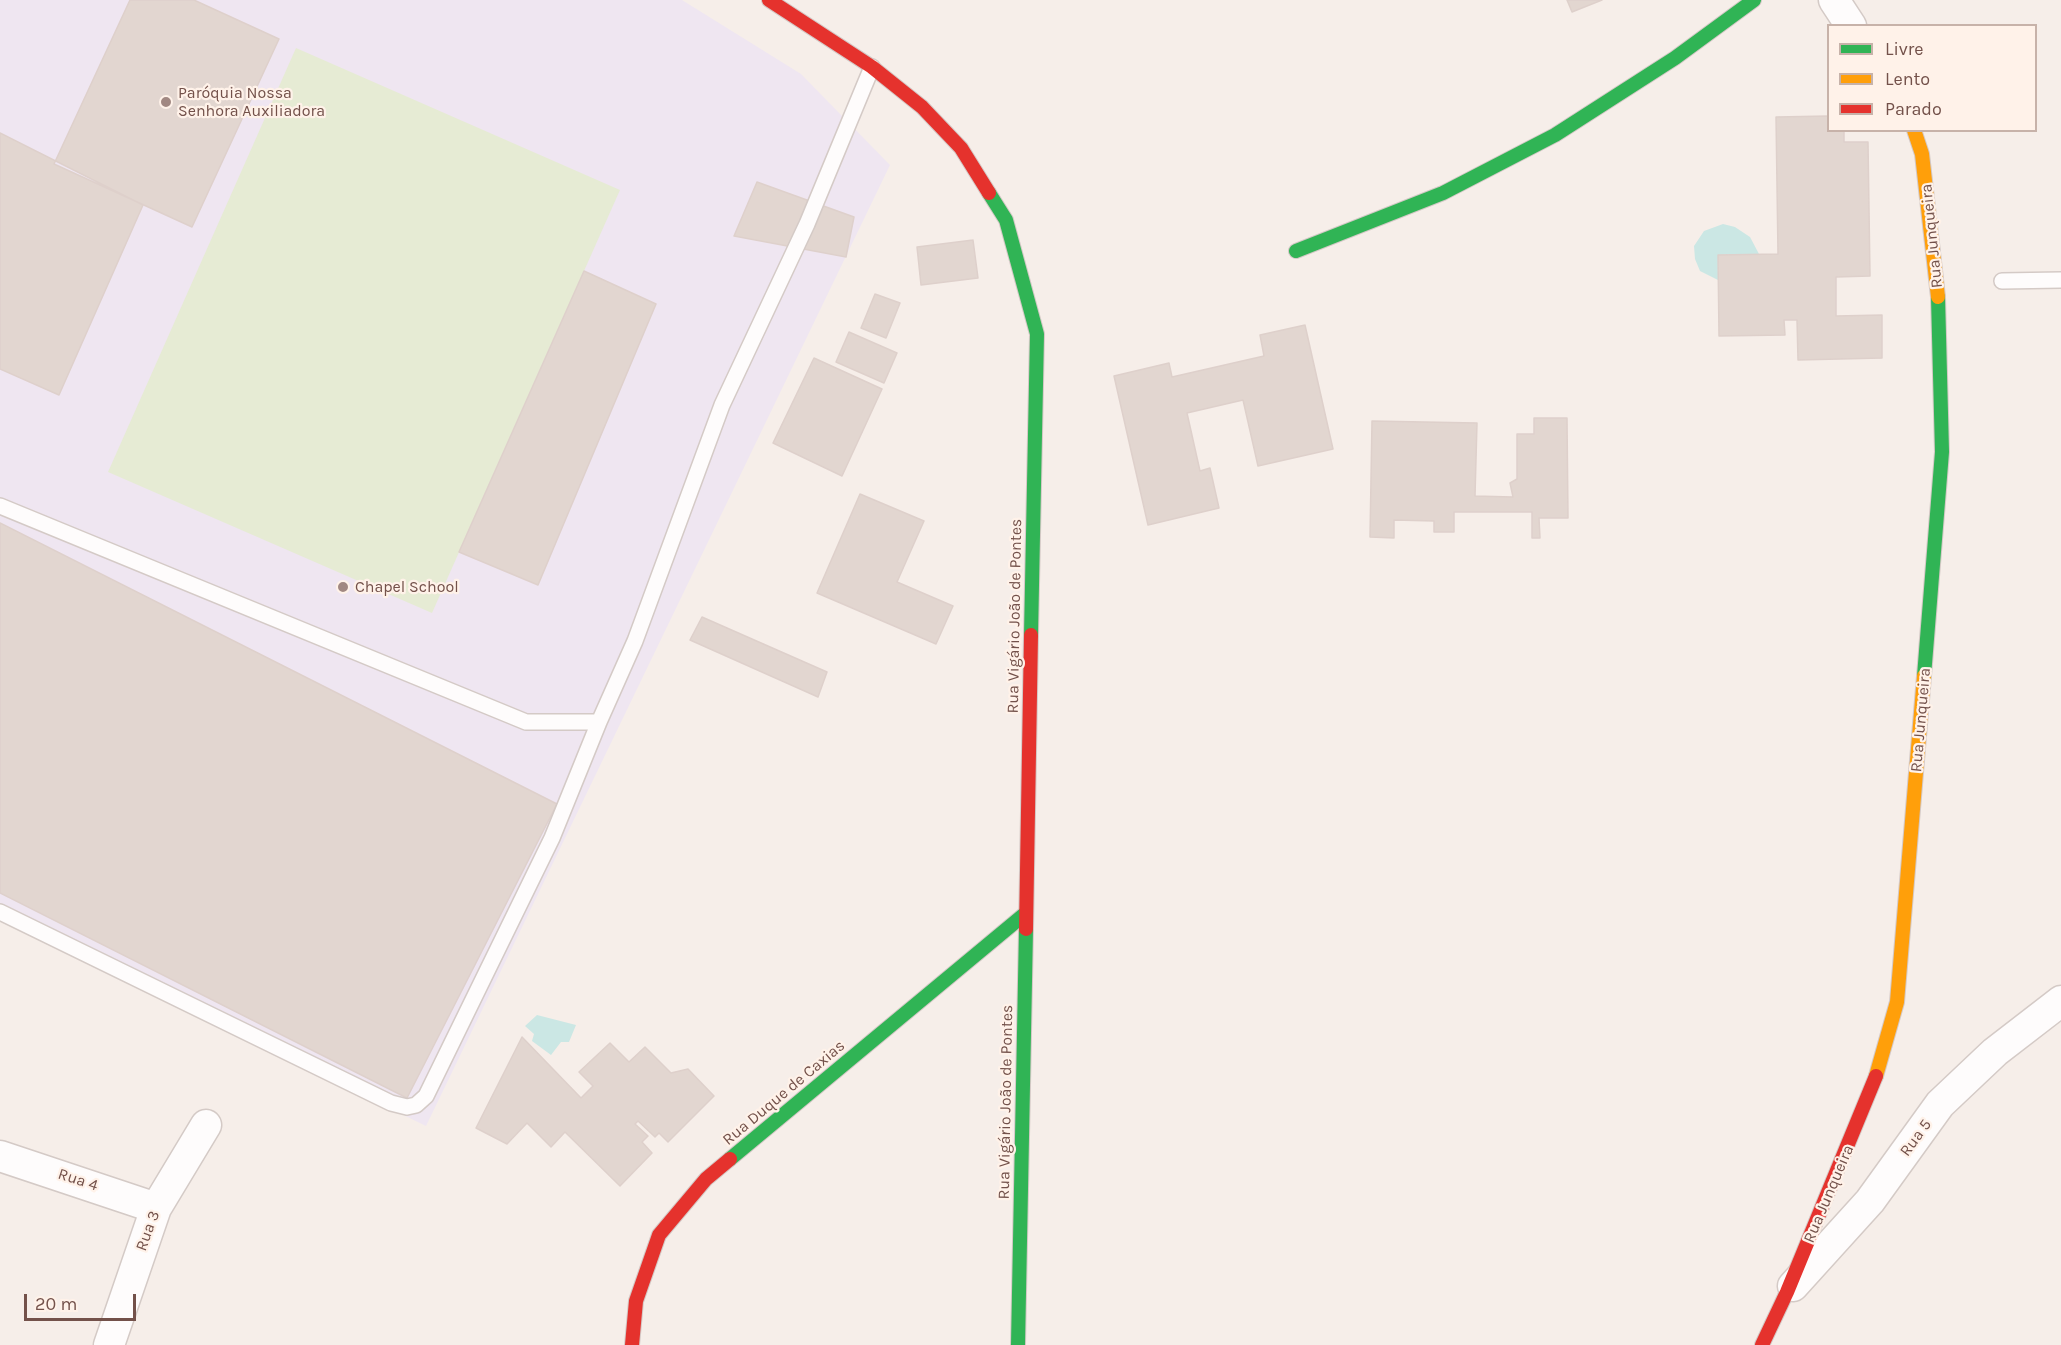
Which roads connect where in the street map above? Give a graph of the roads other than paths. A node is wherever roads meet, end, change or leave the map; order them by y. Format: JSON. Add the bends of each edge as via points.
{"nodes":[{"id":1,"x":769,"y":0,"type":"edge"},
{"id":2,"x":1754,"y":0,"type":"edge"},
{"id":3,"x":1834,"y":0,"type":"edge"},
{"id":4,"x":1850,"y":24,"type":"edge"},
{"id":5,"x":872,"y":68,"type":"junction"},
{"id":6,"x":1915,"y":132,"type":"edge"},
{"id":7,"x":1296,"y":251,"type":"dead end"},
{"id":8,"x":2061,"y":280,"type":"edge"},
{"id":9,"x":2002,"y":281,"type":"dead end"},
{"id":10,"x":0,"y":506,"type":"edge"},
{"id":11,"x":599,"y":723,"type":"junction"},
{"id":12,"x":0,"y":912,"type":"edge"},
{"id":13,"x":1026,"y":913,"type":"junction"},
{"id":14,"x":2061,"y":1001,"type":"edge"},
{"id":15,"x":206,"y":1125,"type":"dead end"},
{"id":16,"x":0,"y":1156,"type":"edge"},
{"id":17,"x":156,"y":1208,"type":"junction"},
{"id":18,"x":1787,"y":1292,"type":"junction"},
{"id":19,"x":109,"y":1345,"type":"edge"},
{"id":20,"x":632,"y":1345,"type":"edge"},
{"id":21,"x":1018,"y":1345,"type":"edge"},
{"id":22,"x":1762,"y":1345,"type":"edge"}],
"edges":[{"from":1,"to":5,"type":"street","name":"Rua Vigário João de Pontes"},
{"from":2,"to":7,"type":"street","via":[[1675,58],[1555,135],[1443,193]]},
{"from":3,"to":4,"type":"street"},
{"from":5,"to":11,"type":"lane","via":[[807,224],[723,405],[635,641]]},
{"from":5,"to":13,"type":"street","name":"Rua Vigário João de Pontes","via":[[922,107],[961,148],[1006,220],[1037,334]]},
{"from":6,"to":18,"type":"street","name":"Rua Junqueira","via":[[1922,154],[1938,284],[1942,452],[1897,1002],[1865,1108]]},
{"from":8,"to":9,"type":"lane"},
{"from":10,"to":11,"type":"lane","via":[[526,722]]},
{"from":11,"to":12,"type":"lane","via":[[552,838],[426,1096],[407,1107],[380,1098]]},
{"from":13,"to":20,"type":"street","name":"Rua Duque de Caxias","via":[[706,1179],[659,1234],[636,1301]]},
{"from":13,"to":21,"type":"street","name":"Rua Vigário João de Pontes"},
{"from":14,"to":18,"type":"street","name":"Rua 5","via":[[1995,1052],[1940,1104],[1870,1201]]},
{"from":15,"to":17,"type":"street","name":"Rua 3"},
{"from":16,"to":17,"type":"street","name":"Rua 4"},
{"from":17,"to":19,"type":"street","name":"Rua 3"},
{"from":18,"to":22,"type":"street","name":"Rua Junqueira"}]}
